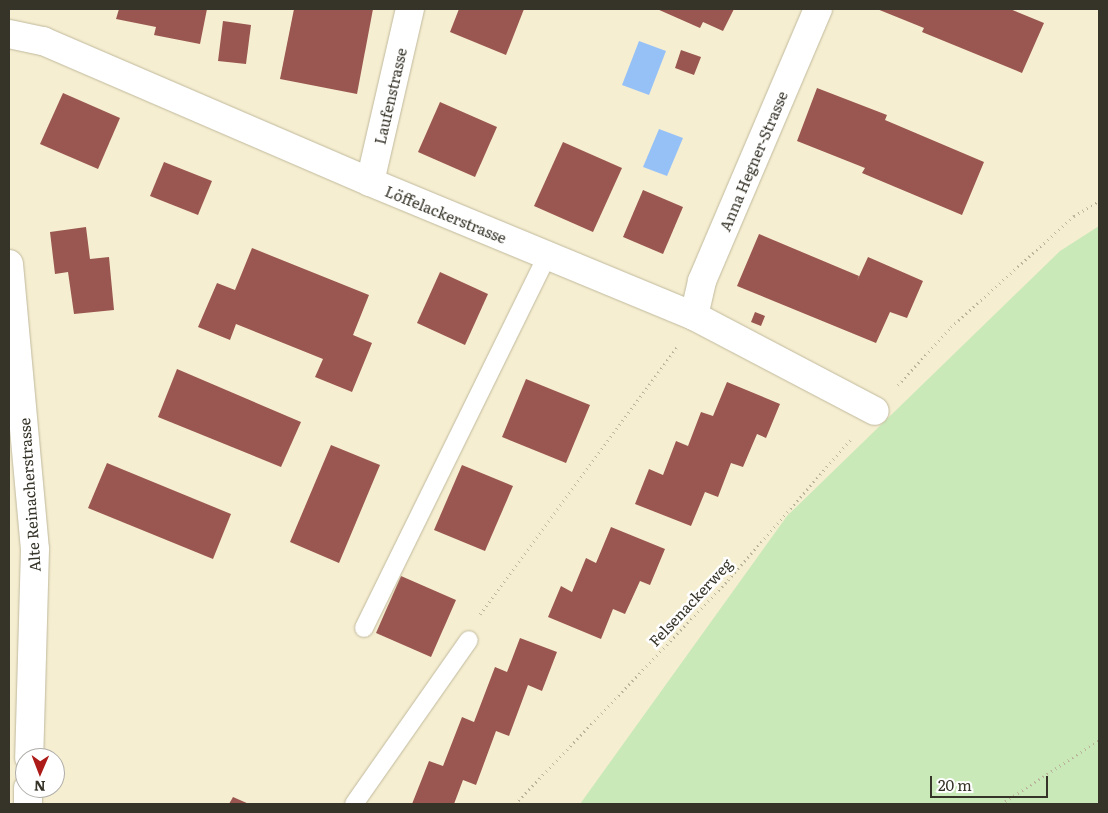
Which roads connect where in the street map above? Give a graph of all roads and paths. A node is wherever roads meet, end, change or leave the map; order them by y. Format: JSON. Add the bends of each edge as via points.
{"nodes":[{"id":1,"x":410,"y":9,"type":"edge"},
{"id":2,"x":818,"y":9,"type":"edge"},
{"id":3,"x":9,"y":34,"type":"edge"},
{"id":4,"x":370,"y":182,"type":"junction"},
{"id":5,"x":1099,"y":201,"type":"edge"},
{"id":6,"x":547,"y":256,"type":"junction"},
{"id":7,"x":9,"y":264,"type":"edge"},
{"id":8,"x":694,"y":316,"type":"junction"},
{"id":9,"x":875,"y":411,"type":"junction"},
{"id":10,"x":364,"y":628,"type":"dead end"},
{"id":11,"x":469,"y":640,"type":"joint"},
{"id":12,"x":1099,"y":740,"type":"edge"},
{"id":13,"x":29,"y":748,"type":"edge"},
{"id":14,"x":354,"y":804,"type":"edge"},
{"id":15,"x":515,"y":804,"type":"edge"},
{"id":16,"x":1001,"y":804,"type":"edge"}],
"edges":[{"from":1,"to":4,"type":"street","name":"Laufenstrasse"},
{"from":2,"to":8,"type":"street","name":"Anna Hegner-Strasse","via":[[702,281]]},
{"from":3,"to":4,"type":"street","name":"Löffelackerstrasse","via":[[43,41]]},
{"from":4,"to":6,"type":"street","name":"Löffelackerstrasse"},
{"from":5,"to":9,"type":"path","name":"Felsenackerweg","via":[[1074,216],[951,327]]},
{"from":6,"to":8,"type":"street","name":"Löffelackerstrasse"},
{"from":6,"to":10,"type":"lane"},
{"from":7,"to":13,"type":"street","name":"Alte Reinacherstrasse","via":[[35,550]]},
{"from":8,"to":9,"type":"street","name":"Löffelackerstrasse"},
{"from":8,"to":11,"type":"path","via":[[682,339],[472,626]]},
{"from":9,"to":15,"type":"path","name":"Felsenackerweg","via":[[728,580]]},
{"from":11,"to":14,"type":"lane"},
{"from":12,"to":16,"type":"path"}]}
